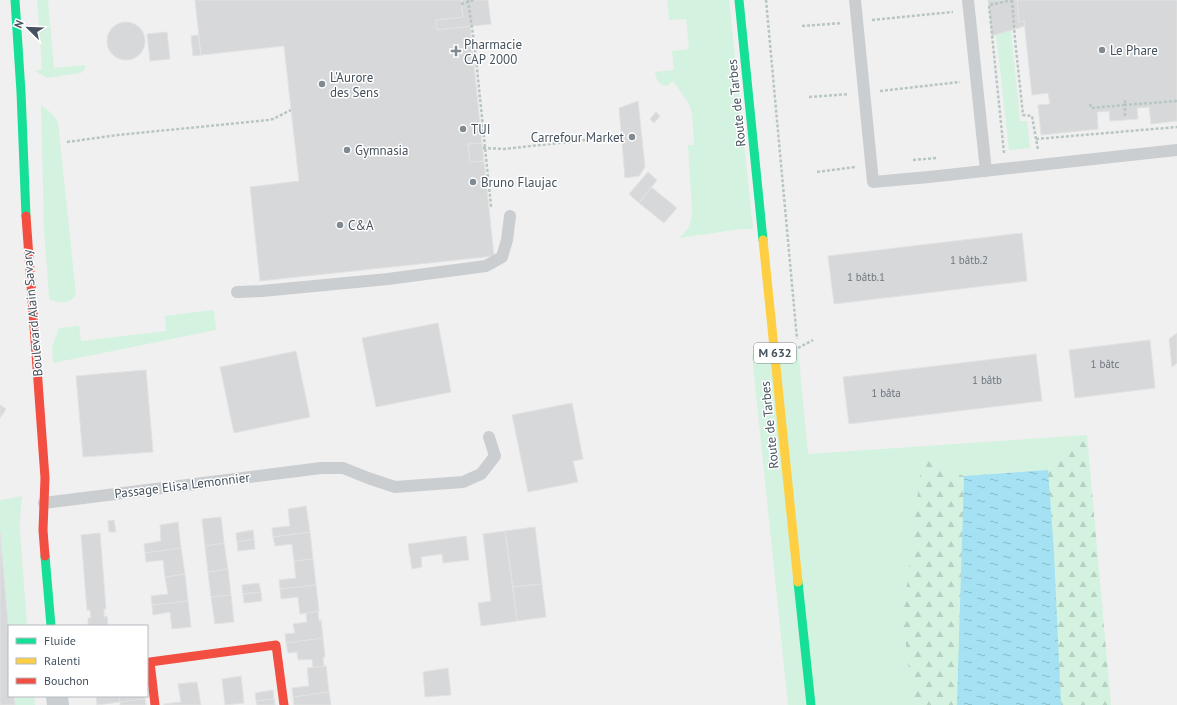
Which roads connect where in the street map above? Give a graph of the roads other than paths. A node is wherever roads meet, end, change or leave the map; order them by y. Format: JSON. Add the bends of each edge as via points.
{"nodes":[{"id":1,"x":15,"y":0,"type":"edge"},
{"id":2,"x":739,"y":0,"type":"edge"},
{"id":3,"x":855,"y":0,"type":"edge"},
{"id":4,"x":968,"y":5,"type":"edge"},
{"id":5,"x":1177,"y":150,"type":"edge"},
{"id":6,"x":986,"y":171,"type":"junction"},
{"id":7,"x":510,"y":216,"type":"dead end"},
{"id":8,"x":236,"y":292,"type":"dead end"},
{"id":9,"x":489,"y":437,"type":"dead end"},
{"id":10,"x":44,"y":503,"type":"junction"},
{"id":11,"x":51,"y":625,"type":"edge"},
{"id":12,"x":155,"y":705,"type":"edge"},
{"id":13,"x":284,"y":705,"type":"edge"},
{"id":14,"x":811,"y":705,"type":"edge"}],
"edges":[{"from":1,"to":10,"type":"street","name":"Boulevard Alain Savary","via":[[27,241],[45,478]]},
{"from":2,"to":14,"type":"street","name":"Route de Tarbes","number":"M 632"},
{"from":3,"to":6,"type":"lane","via":[[873,182]]},
{"from":4,"to":6,"type":"lane"},
{"from":5,"to":6,"type":"lane"},
{"from":7,"to":8,"type":"lane","via":[[502,257],[486,266],[388,279]]},
{"from":9,"to":10,"type":"lane","name":"Passage Elisa Lemonnier","via":[[496,456],[481,474],[463,482],[395,487],[343,468],[320,468]]},
{"from":10,"to":11,"type":"street","name":"Boulevard Alain Savary","via":[[42,530]]},
{"from":12,"to":13,"type":"street","via":[[150,662],[276,645]]}]}
